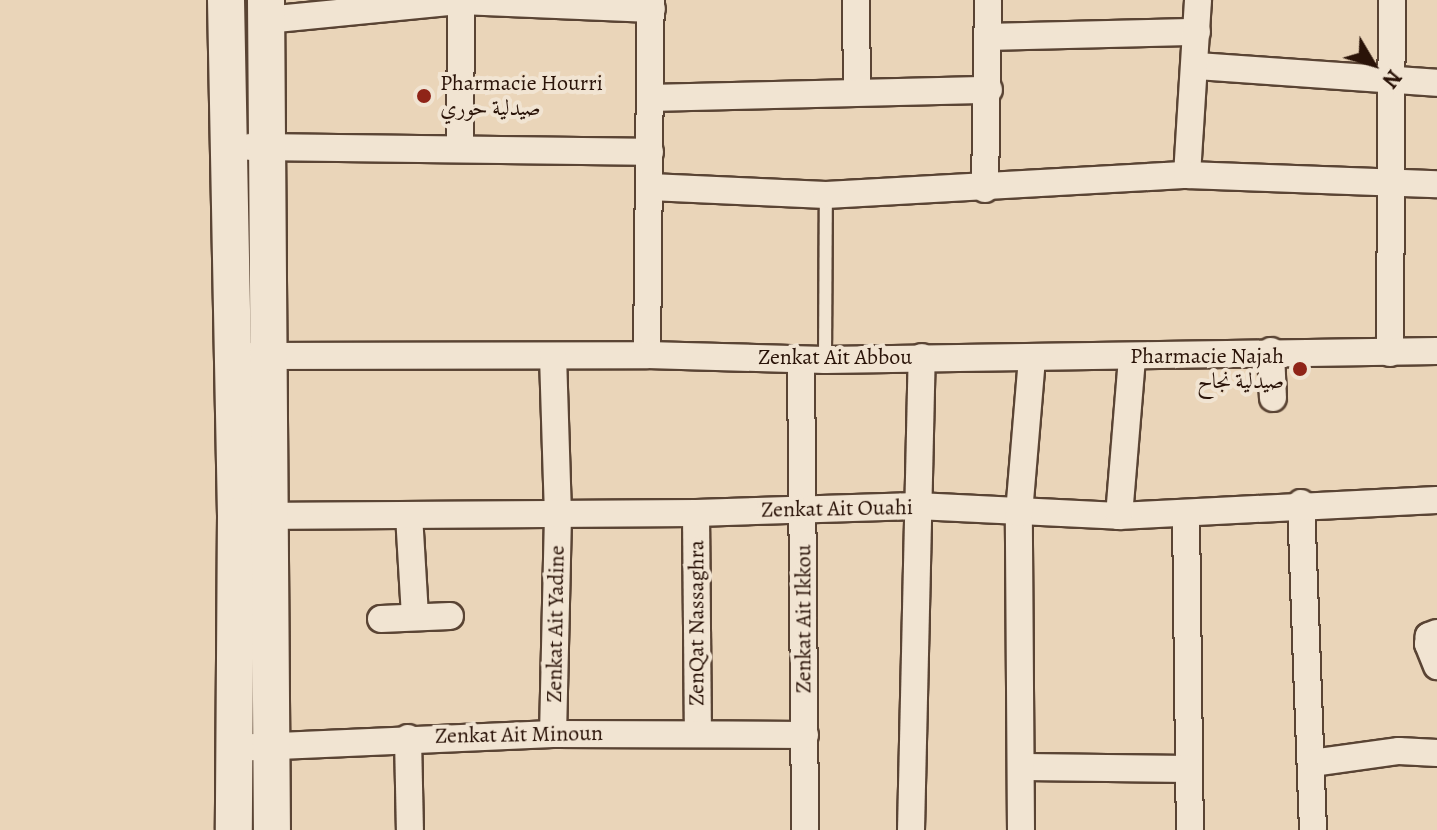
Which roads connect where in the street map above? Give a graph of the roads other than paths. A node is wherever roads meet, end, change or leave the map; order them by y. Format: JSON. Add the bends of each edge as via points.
{"nodes":[{"id":1,"x":226,"y":0,"type":"edge"},
{"id":2,"x":856,"y":0,"type":"edge"},
{"id":3,"x":988,"y":0,"type":"edge"},
{"id":4,"x":1198,"y":0,"type":"edge"},
{"id":5,"x":1392,"y":0,"type":"edge"},
{"id":6,"x":461,"y":1,"type":"edge"},
{"id":7,"x":652,"y":4,"type":"edge"},
{"id":8,"x":266,"y":10,"type":"edge"},
{"id":9,"x":1197,"y":32,"type":"junction"},
{"id":10,"x":989,"y":37,"type":"junction"},
{"id":11,"x":1196,"y":66,"type":"junction"},
{"id":12,"x":1394,"y":78,"type":"junction"},
{"id":13,"x":1437,"y":83,"type":"edge"},
{"id":14,"x":857,"y":89,"type":"junction"},
{"id":15,"x":989,"y":90,"type":"junction"},
{"id":16,"x":652,"y":98,"type":"junction"},
{"id":17,"x":460,"y":146,"type":"junction"},
{"id":18,"x":228,"y":147,"type":"junction"},
{"id":19,"x":267,"y":148,"type":"junction"},
{"id":20,"x":650,"y":152,"type":"junction"},
{"id":21,"x":1187,"y":175,"type":"junction"},
{"id":22,"x":1394,"y":182,"type":"junction"},
{"id":23,"x":1437,"y":184,"type":"edge"},
{"id":24,"x":650,"y":187,"type":"junction"},
{"id":25,"x":985,"y":189,"type":"junction"},
{"id":26,"x":826,"y":195,"type":"junction"},
{"id":27,"x":1271,"y":351,"type":"junction"},
{"id":28,"x":1437,"y":351,"type":"edge"},
{"id":29,"x":1390,"y":353,"type":"junction"},
{"id":30,"x":232,"y":355,"type":"junction"},
{"id":31,"x":647,"y":355,"type":"junction"},
{"id":32,"x":553,"y":356,"type":"junction"},
{"id":33,"x":268,"y":357,"type":"junction"},
{"id":34,"x":922,"y":357,"type":"junction"},
{"id":35,"x":1032,"y":358,"type":"junction"},
{"id":36,"x":1132,"y":358,"type":"junction"},
{"id":37,"x":813,"y":360,"type":"junction"},
{"id":38,"x":1273,"y":398,"type":"dead end"},
{"id":39,"x":1437,"y":500,"type":"edge"},
{"id":40,"x":1301,"y":503,"type":"junction"},
{"id":41,"x":917,"y":506,"type":"junction"},
{"id":42,"x":803,"y":508,"type":"junction"},
{"id":43,"x":696,"y":513,"type":"junction"},
{"id":44,"x":1019,"y":513,"type":"junction"},
{"id":45,"x":1186,"y":513,"type":"junction"},
{"id":46,"x":409,"y":515,"type":"junction"},
{"id":47,"x":558,"y":515,"type":"junction"},
{"id":48,"x":253,"y":516,"type":"junction"},
{"id":49,"x":1119,"y":516,"type":"junction"},
{"id":50,"x":450,"y":616,"type":"dead end"},
{"id":51,"x":415,"y":617,"type":"junction"},
{"id":52,"x":381,"y":619,"type":"dead end"},
{"id":53,"x":1437,"y":633,"type":"edge"},
{"id":54,"x":1437,"y":666,"type":"edge"},
{"id":55,"x":698,"y":732,"type":"junction"},
{"id":56,"x":553,"y":734,"type":"junction"},
{"id":57,"x":805,"y":735,"type":"junction"},
{"id":58,"x":408,"y":738,"type":"junction"},
{"id":59,"x":269,"y":745,"type":"junction"},
{"id":60,"x":233,"y":748,"type":"junction"},
{"id":61,"x":1437,"y":753,"type":"edge"},
{"id":62,"x":1312,"y":763,"type":"junction"},
{"id":63,"x":1025,"y":767,"type":"junction"},
{"id":64,"x":1189,"y":769,"type":"junction"},
{"id":65,"x":234,"y":830,"type":"edge"},
{"id":66,"x":272,"y":830,"type":"edge"},
{"id":67,"x":410,"y":830,"type":"edge"},
{"id":68,"x":805,"y":830,"type":"edge"},
{"id":69,"x":911,"y":830,"type":"edge"},
{"id":70,"x":1021,"y":830,"type":"edge"},
{"id":71,"x":1190,"y":830,"type":"edge"},
{"id":72,"x":1313,"y":830,"type":"edge"}],
"edges":[{"from":1,"to":18,"type":"main road"},
{"from":2,"to":14,"type":"street"},
{"from":3,"to":10,"type":"street"},
{"from":4,"to":9,"type":"street"},
{"from":5,"to":12,"type":"street"},
{"from":6,"to":7,"type":"street"},
{"from":6,"to":8,"type":"street"},
{"from":6,"to":17,"type":"street"},
{"from":7,"to":16,"type":"street"},
{"from":8,"to":19,"type":"main road"},
{"from":9,"to":10,"type":"street"},
{"from":9,"to":11,"type":"street"},
{"from":10,"to":15,"type":"street"},
{"from":11,"to":12,"type":"street"},
{"from":11,"to":21,"type":"street"},
{"from":12,"to":13,"type":"street"},
{"from":12,"to":22,"type":"street"},
{"from":14,"to":15,"type":"street"},
{"from":14,"to":16,"type":"street"},
{"from":15,"to":25,"type":"street"},
{"from":16,"to":20,"type":"street"},
{"from":17,"to":19,"type":"street"},
{"from":17,"to":20,"type":"street"},
{"from":18,"to":19,"type":"street"},
{"from":18,"to":30,"type":"main road"},
{"from":19,"to":33,"type":"main road"},
{"from":20,"to":24,"type":"street"},
{"from":21,"to":22,"type":"street"},
{"from":21,"to":25,"type":"street"},
{"from":22,"to":23,"type":"street"},
{"from":22,"to":29,"type":"street"},
{"from":24,"to":26,"type":"street"},
{"from":24,"to":31,"type":"street"},
{"from":25,"to":26,"type":"street"},
{"from":26,"to":37,"type":"lane"},
{"from":27,"to":29,"type":"street","name":"Zenkat Ait Abbou"},
{"from":27,"to":36,"type":"street","name":"Zenkat Ait Abbou"},
{"from":27,"to":38,"type":"street"},
{"from":28,"to":29,"type":"street","name":"Zenkat Ait Abbou"},
{"from":30,"to":33,"type":"street","name":"Zenkat Ait Abbou"},
{"from":30,"to":48,"type":"main road"},
{"from":31,"to":32,"type":"street","name":"Zenkat Ait Abbou"},
{"from":31,"to":37,"type":"street","name":"Zenkat Ait Abbou"},
{"from":32,"to":33,"type":"street","name":"Zenkat Ait Abbou"},
{"from":32,"to":47,"type":"street","name":"Zenkat Ait Yadine"},
{"from":33,"to":48,"type":"main road"},
{"from":34,"to":35,"type":"street","name":"Zenkat Ait Abbou"},
{"from":34,"to":37,"type":"street","name":"Zenkat Ait Abbou"},
{"from":34,"to":41,"type":"street"},
{"from":35,"to":36,"type":"street","name":"Zenkat Ait Abbou"},
{"from":35,"to":44,"type":"street"},
{"from":36,"to":49,"type":"street"},
{"from":37,"to":42,"type":"street","name":"Zenkat Ait Ikkou"},
{"from":39,"to":40,"type":"street","name":"Zenkat Ait Ouahi"},
{"from":40,"to":45,"type":"street","name":"Zenkat Ait Ouahi"},
{"from":40,"to":62,"type":"street"},
{"from":41,"to":42,"type":"street","name":"Zenkat Ait Ouahi"},
{"from":41,"to":44,"type":"street","name":"Zenkat Ait Ouahi"},
{"from":41,"to":69,"type":"street"},
{"from":42,"to":43,"type":"street","name":"Zenkat Ait Ouahi"},
{"from":42,"to":57,"type":"street","name":"Zenkat Ait Ikkou"},
{"from":43,"to":47,"type":"street","name":"Zenkat Ait Ouahi"},
{"from":43,"to":55,"type":"street","name":"ZenQat Nassaghra"},
{"from":44,"to":49,"type":"street","name":"Zenkat Ait Ouahi"},
{"from":44,"to":63,"type":"street"},
{"from":45,"to":49,"type":"street","name":"Zenkat Ait Ouahi"},
{"from":45,"to":64,"type":"street"},
{"from":46,"to":47,"type":"street","name":"Zenkat Ait Ouahi"},
{"from":46,"to":48,"type":"street","name":"Zenkat Ait Ouahi"},
{"from":46,"to":51,"type":"street"},
{"from":47,"to":56,"type":"street","name":"Zenkat Ait Yadine"},
{"from":48,"to":59,"type":"main road"},
{"from":48,"to":60,"type":"main road"},
{"from":50,"to":51,"type":"street"},
{"from":51,"to":52,"type":"street"},
{"from":53,"to":54,"type":"street","via":[[1429,636],[1428,644]]},
{"from":55,"to":56,"type":"street","name":"Zenkat Ait Minoun"},
{"from":55,"to":57,"type":"street","name":"Zenkat Ait Minoun"},
{"from":56,"to":58,"type":"street","name":"Zenkat Ait Minoun"},
{"from":57,"to":68,"type":"street","name":"Zenkat Ait Ikkou"},
{"from":58,"to":59,"type":"street","name":"Zenkat Ait Minoun"},
{"from":58,"to":67,"type":"street"},
{"from":59,"to":60,"type":"street","name":"Zenkat Ait Minoun"},
{"from":59,"to":66,"type":"main road"},
{"from":60,"to":65,"type":"main road"},
{"from":61,"to":62,"type":"street","via":[[1399,751]]},
{"from":62,"to":72,"type":"street"},
{"from":63,"to":64,"type":"street"},
{"from":63,"to":70,"type":"street"},
{"from":64,"to":71,"type":"street"}]}
